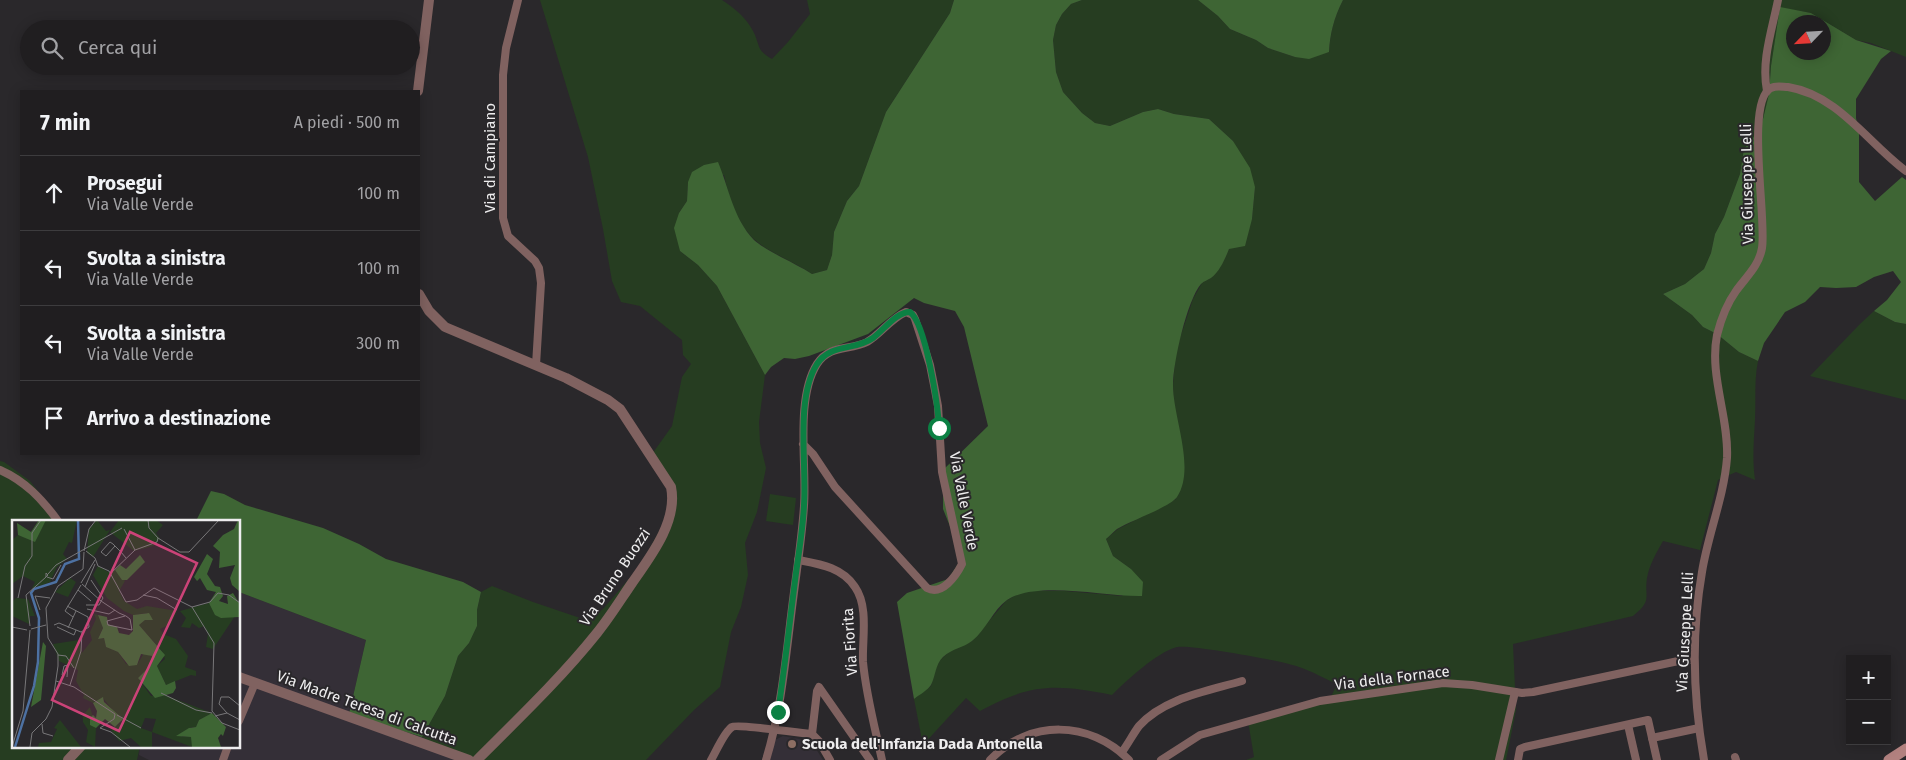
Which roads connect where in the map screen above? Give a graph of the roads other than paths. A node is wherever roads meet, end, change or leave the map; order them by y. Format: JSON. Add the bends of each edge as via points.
{"nodes":[{"id":1,"x":429,"y":0,"type":"edge"},
{"id":2,"x":518,"y":0,"type":"edge"},
{"id":3,"x":1778,"y":0,"type":"edge"},
{"id":4,"x":420,"y":74,"type":"edge"},
{"id":5,"x":420,"y":75,"type":"edge"},
{"id":6,"x":418,"y":90,"type":"edge"},
{"id":7,"x":1767,"y":92,"type":"junction"},
{"id":8,"x":1906,"y":171,"type":"edge"},
{"id":9,"x":420,"y":296,"type":"edge"},
{"id":10,"x":536,"y":364,"type":"junction"},
{"id":11,"x":803,"y":444,"type":"junction"},
{"id":12,"x":0,"y":470,"type":"edge"},
{"id":13,"x":57,"y":520,"type":"edge"},
{"id":14,"x":798,"y":560,"type":"junction"},
{"id":15,"x":1694,"y":660,"type":"junction"},
{"id":16,"x":240,"y":677,"type":"edge"},
{"id":17,"x":1242,"y":681,"type":"dead end"},
{"id":18,"x":255,"y":683,"type":"junction"},
{"id":19,"x":1515,"y":692,"type":"junction"},
{"id":20,"x":240,"y":719,"type":"edge"},
{"id":21,"x":1628,"y":725,"type":"junction"},
{"id":22,"x":1699,"y":728,"type":"junction"},
{"id":23,"x":775,"y":731,"type":"junction"},
{"id":24,"x":812,"y":734,"type":"junction"},
{"id":25,"x":1652,"y":738,"type":"junction"},
{"id":26,"x":79,"y":748,"type":"edge"},
{"id":27,"x":227,"y":748,"type":"edge"},
{"id":28,"x":1906,"y":749,"type":"edge"},
{"id":29,"x":1122,"y":752,"type":"junction"},
{"id":30,"x":68,"y":760,"type":"edge"},
{"id":31,"x":223,"y":760,"type":"edge"},
{"id":32,"x":469,"y":760,"type":"edge"},
{"id":33,"x":477,"y":760,"type":"edge"},
{"id":34,"x":711,"y":760,"type":"edge"},
{"id":35,"x":766,"y":760,"type":"edge"},
{"id":36,"x":830,"y":760,"type":"edge"},
{"id":37,"x":870,"y":760,"type":"edge"},
{"id":38,"x":882,"y":760,"type":"edge"},
{"id":39,"x":990,"y":760,"type":"edge"},
{"id":40,"x":1129,"y":760,"type":"edge"},
{"id":41,"x":1161,"y":760,"type":"edge"},
{"id":42,"x":1499,"y":760,"type":"edge"},
{"id":43,"x":1518,"y":760,"type":"edge"},
{"id":44,"x":1636,"y":760,"type":"edge"},
{"id":45,"x":1657,"y":760,"type":"edge"},
{"id":46,"x":1704,"y":760,"type":"edge"},
{"id":47,"x":1889,"y":760,"type":"edge"}],
"edges":[{"from":1,"to":4,"type":"street"},
{"from":2,"to":10,"type":"street","name":"Via di Campiano","via":[[506,48],[504,75],[503,218],[508,236],[539,268]]},
{"from":3,"to":7,"type":"street","name":"Via Giuseppe Lelli","via":[[1768,47]]},
{"from":5,"to":6,"type":"street"},
{"from":7,"to":8,"type":"street","via":[[1778,86],[1814,95],[1839,111]]},
{"from":7,"to":15,"type":"street","name":"Via Giuseppe Lelli","via":[[1761,108],[1758,134],[1762,247],[1759,260],[1726,307],[1716,347],[1715,363],[1727,458],[1701,572]]},
{"from":9,"to":10,"type":"street","name":"Via Bruno Buozzi","via":[[429,312],[445,327]]},
{"from":10,"to":33,"type":"street","name":"Via Bruno Buozzi","via":[[594,391],[620,409],[671,487],[672,508],[648,561],[599,630],[574,661]]},
{"from":11,"to":11,"type":"street","name":"Via Valle Verde","via":[[809,387],[823,356],[836,348],[866,342],[902,314],[910,312],[930,365],[938,406],[942,472],[962,564],[958,572],[945,586],[936,590],[927,588],[851,506]]},
{"from":11,"to":14,"type":"street","name":"Via Valle Verde","via":[[804,506]]},
{"from":12,"to":13,"type":"street","via":[[28,487]]},
{"from":14,"to":23,"type":"street","name":"Via Valle Verde"},
{"from":14,"to":38,"type":"street","name":"Via Fiorita","via":[[835,570],[852,583],[861,598],[863,663]]},
{"from":15,"to":19,"type":"street","name":"Via della Fornace","via":[[1533,692]]},
{"from":15,"to":22,"type":"street","name":"Via Giuseppe Lelli"},
{"from":16,"to":18,"type":"street","name":"Via Madre Teresa di Calcutta"},
{"from":17,"to":29,"type":"street","via":[[1186,697],[1158,710],[1138,727]]},
{"from":18,"to":20,"type":"street","name":"Via Madre Teresa di Calcutta"},
{"from":18,"to":32,"type":"street","name":"Via Madre Teresa di Calcutta"},
{"from":19,"to":41,"type":"street","name":"Via della Fornace","via":[[1443,683],[1320,701],[1200,735]]},
{"from":19,"to":42,"type":"street"},
{"from":21,"to":25,"type":"street","via":[[1648,720]]},
{"from":21,"to":43,"type":"street","via":[[1525,747],[1520,749]]},
{"from":21,"to":44,"type":"street"},
{"from":22,"to":25,"type":"street"},
{"from":22,"to":46,"type":"street","name":"Via Giuseppe Lelli"},
{"from":23,"to":24,"type":"street"},
{"from":23,"to":34,"type":"street","via":[[737,725],[731,727]]},
{"from":23,"to":35,"type":"street","name":"Via Valle Verde"},
{"from":24,"to":36,"type":"street"},
{"from":24,"to":37,"type":"street","via":[[819,687]]},
{"from":25,"to":45,"type":"street"},
{"from":26,"to":30,"type":"street"},
{"from":27,"to":31,"type":"street"},
{"from":28,"to":47,"type":"main road"},
{"from":29,"to":39,"type":"street","via":[[1101,738],[1060,728],[1014,740]]},
{"from":29,"to":40,"type":"street"}]}
